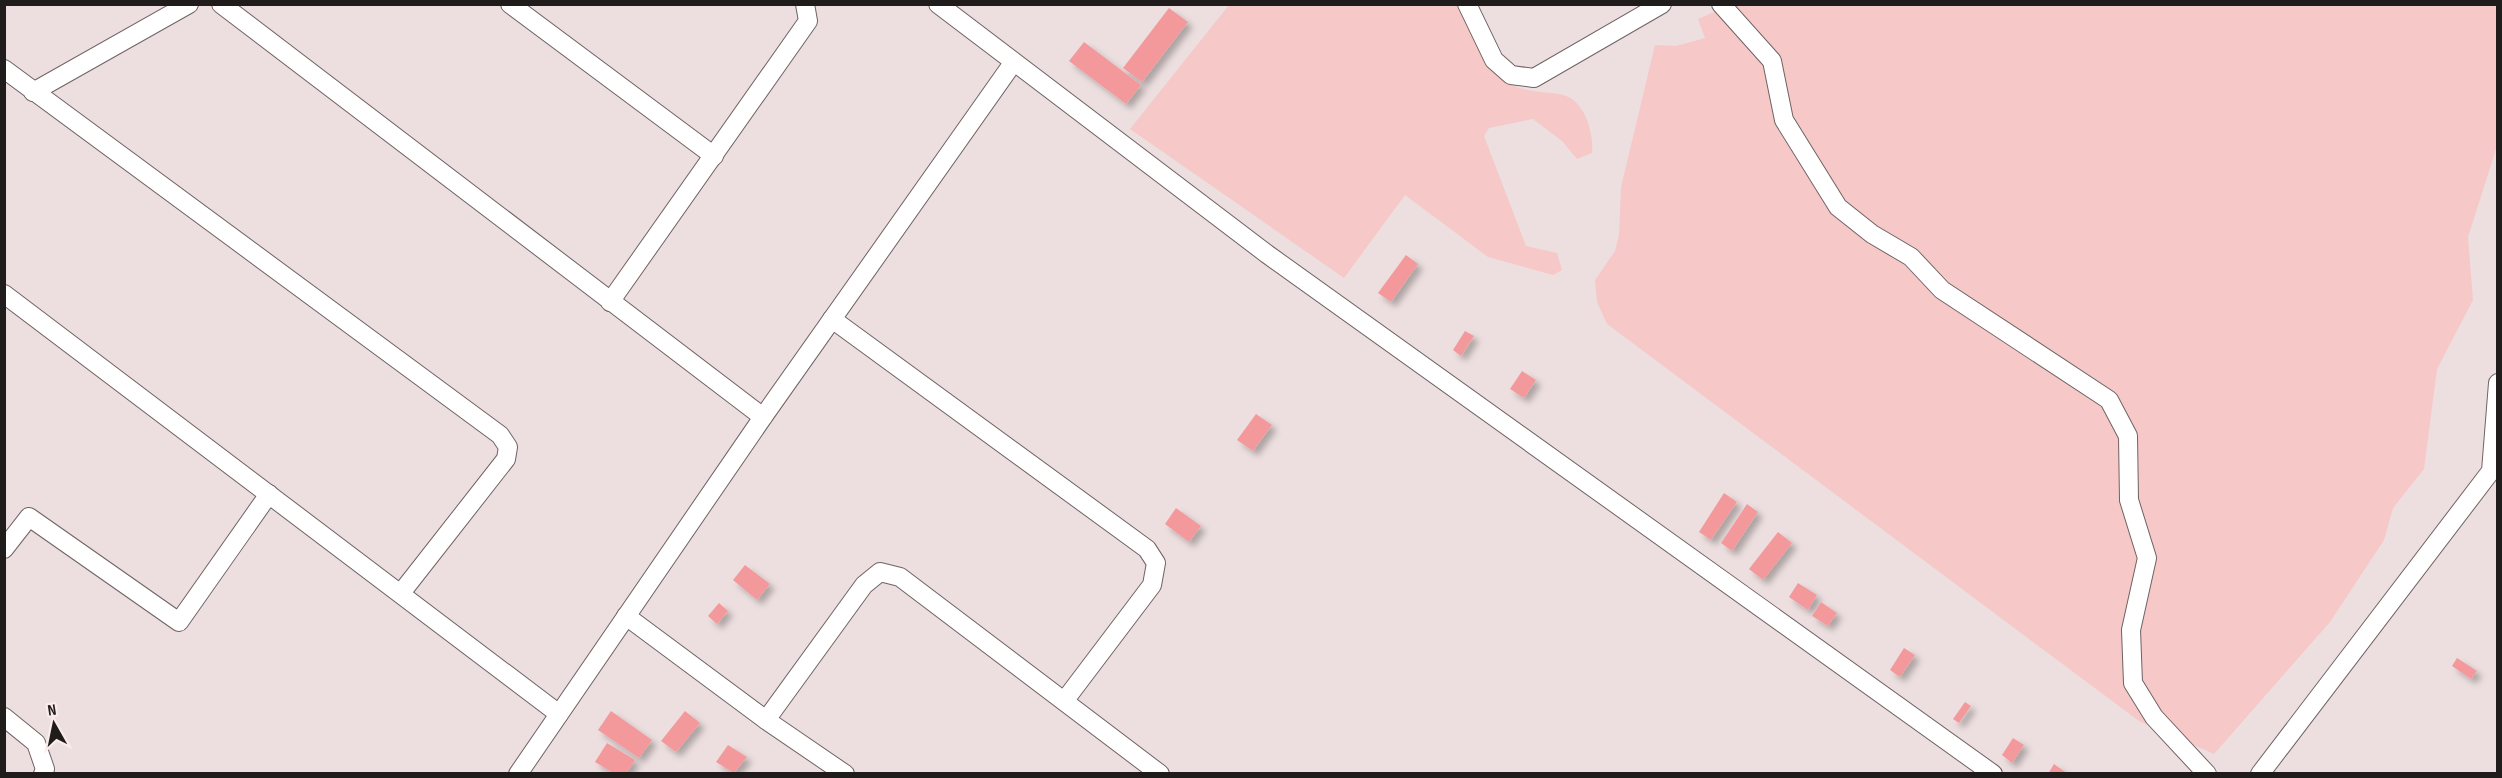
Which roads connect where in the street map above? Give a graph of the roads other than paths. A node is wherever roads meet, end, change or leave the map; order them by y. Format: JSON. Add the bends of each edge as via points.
{"nodes":[{"id":1,"x":189,"y":4,"type":"edge"},
{"id":2,"x":221,"y":4,"type":"edge"},
{"id":3,"x":510,"y":4,"type":"edge"},
{"id":4,"x":806,"y":4,"type":"edge"},
{"id":5,"x":939,"y":4,"type":"edge"},
{"id":6,"x":1467,"y":4,"type":"edge"},
{"id":7,"x":1721,"y":4,"type":"edge"},
{"id":8,"x":1655,"y":6,"type":"edge"},
{"id":9,"x":1013,"y":63,"type":"junction"},
{"id":10,"x":4,"y":69,"type":"edge"},
{"id":11,"x":33,"y":92,"type":"junction"},
{"id":12,"x":714,"y":156,"type":"junction"},
{"id":13,"x":4,"y":294,"type":"edge"},
{"id":14,"x":610,"y":302,"type":"junction"},
{"id":15,"x":832,"y":319,"type":"junction"},
{"id":16,"x":2498,"y":383,"type":"edge"},
{"id":17,"x":763,"y":417,"type":"junction"},
{"id":18,"x":269,"y":494,"type":"junction"},
{"id":19,"x":4,"y":549,"type":"edge"},
{"id":20,"x":401,"y":593,"type":"junction"},
{"id":21,"x":626,"y":616,"type":"junction"},
{"id":22,"x":1065,"y":700,"type":"junction"},
{"id":23,"x":559,"y":714,"type":"junction"},
{"id":24,"x":4,"y":717,"type":"edge"},
{"id":25,"x":766,"y":720,"type":"junction"},
{"id":26,"x":44,"y":774,"type":"edge"},
{"id":27,"x":518,"y":774,"type":"edge"},
{"id":28,"x":845,"y":774,"type":"edge"},
{"id":29,"x":1160,"y":774,"type":"edge"},
{"id":30,"x":1993,"y":774,"type":"edge"},
{"id":31,"x":2207,"y":774,"type":"edge"},
{"id":32,"x":2260,"y":774,"type":"edge"}],
"edges":[{"from":1,"to":11,"type":"street"},
{"from":2,"to":14,"type":"street"},
{"from":3,"to":12,"type":"street"},
{"from":4,"to":12,"type":"street","via":[[808,21]]},
{"from":5,"to":9,"type":"street"},
{"from":6,"to":8,"type":"street","via":[[1494,60],[1511,75],[1534,78]]},
{"from":7,"to":31,"type":"street","via":[[1772,61],[1784,120],[1838,207],[1872,234],[1911,257],[1942,290],[2109,400],[2128,436],[2128,500],[2147,558],[2131,630],[2133,683],[2154,717]]},
{"from":9,"to":15,"type":"street"},
{"from":9,"to":30,"type":"street","via":[[1267,254]]},
{"from":10,"to":11,"type":"street"},
{"from":11,"to":20,"type":"street","via":[[500,435],[508,447],[506,459]]},
{"from":12,"to":14,"type":"street"},
{"from":13,"to":18,"type":"street"},
{"from":14,"to":17,"type":"street"},
{"from":15,"to":17,"type":"street"},
{"from":15,"to":22,"type":"street","via":[[1147,549],[1155,563],[1152,585]]},
{"from":16,"to":32,"type":"street","via":[[2492,471]]},
{"from":17,"to":21,"type":"street"},
{"from":18,"to":19,"type":"street","via":[[179,622],[29,516]]},
{"from":18,"to":20,"type":"street"},
{"from":20,"to":23,"type":"street"},
{"from":21,"to":23,"type":"street"},
{"from":21,"to":25,"type":"street"},
{"from":22,"to":25,"type":"street","via":[[900,577],[879,572],[864,585]]},
{"from":22,"to":29,"type":"street"},
{"from":23,"to":27,"type":"street"},
{"from":24,"to":26,"type":"street","via":[[36,743]]},
{"from":25,"to":28,"type":"street"}]}
